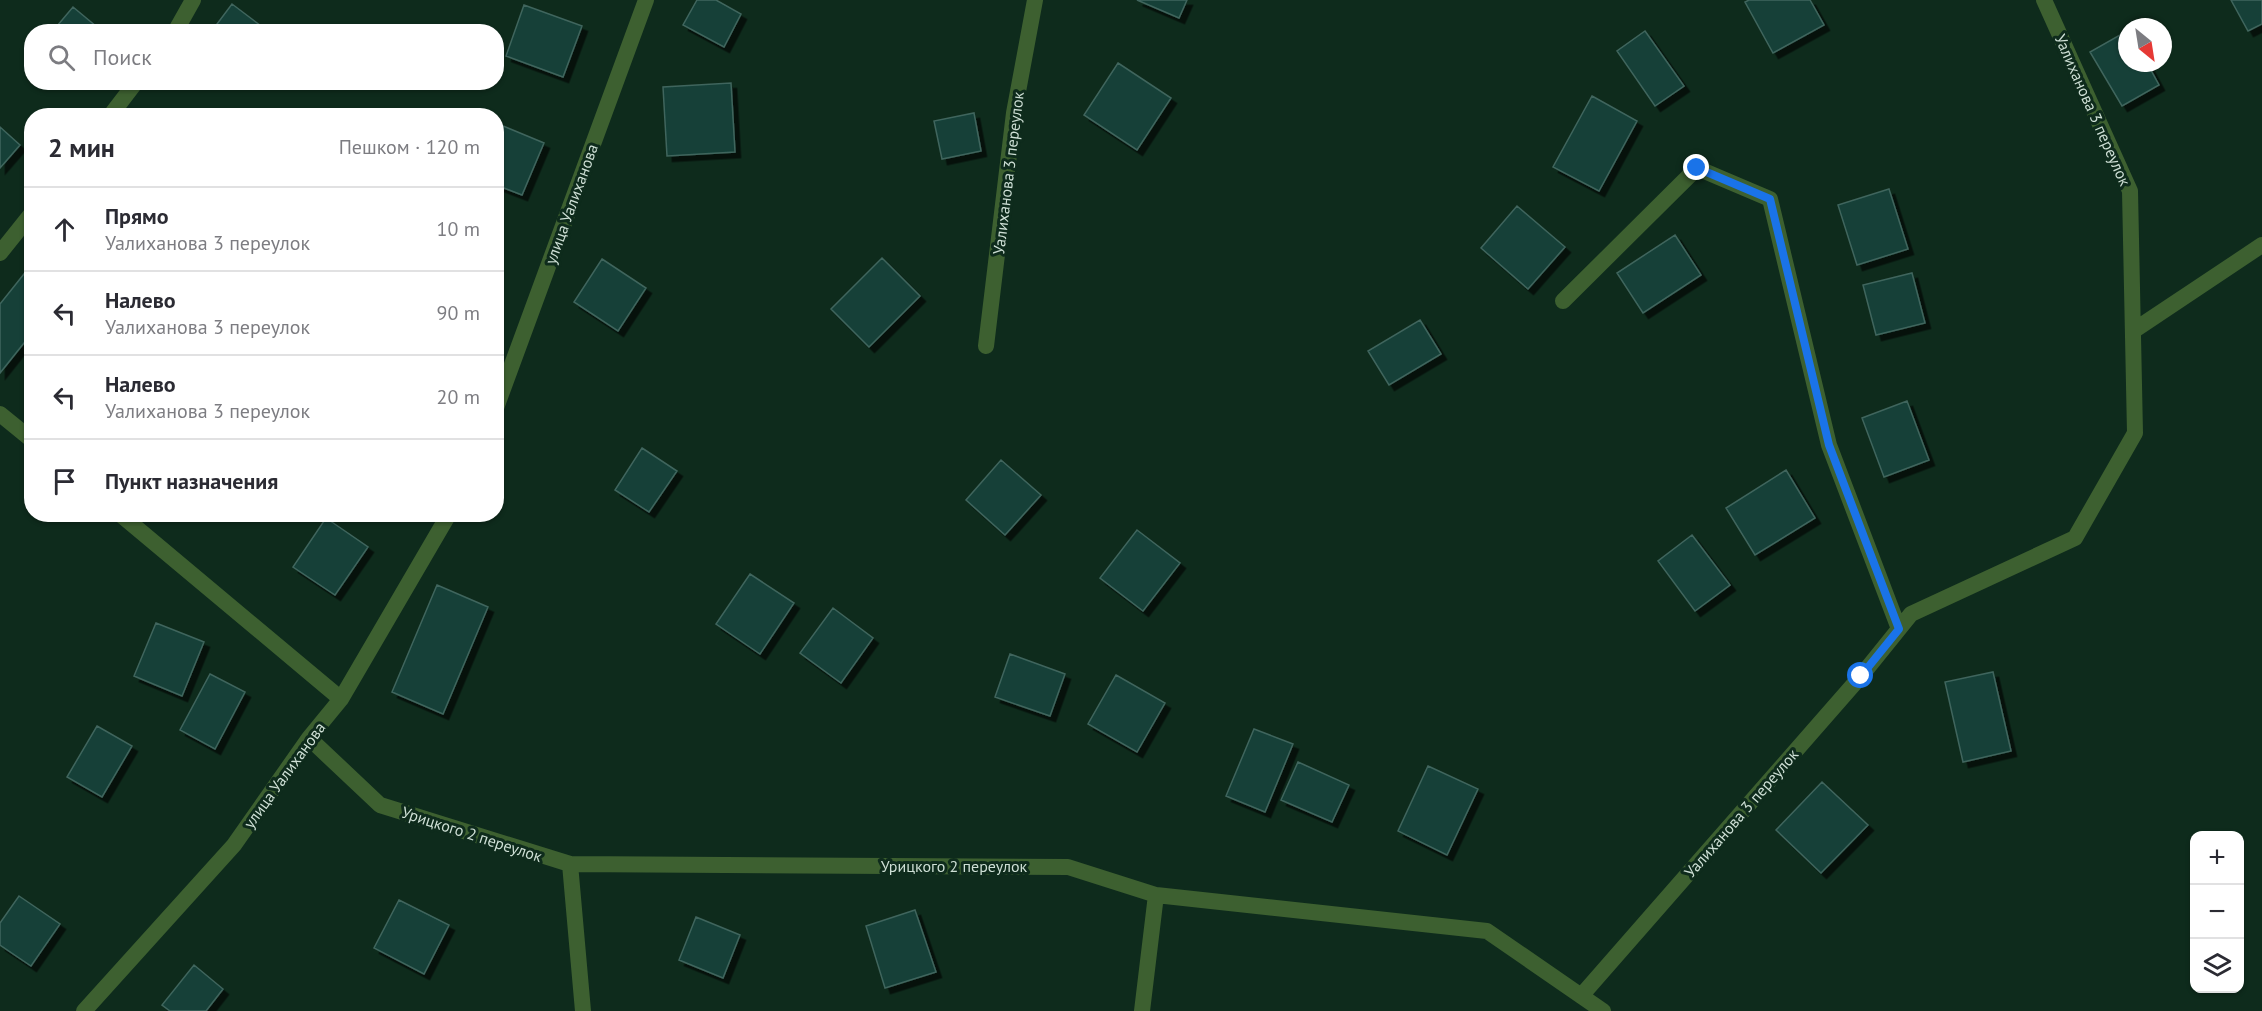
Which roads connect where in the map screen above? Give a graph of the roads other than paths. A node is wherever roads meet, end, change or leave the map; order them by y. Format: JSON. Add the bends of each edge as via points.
{"nodes":[{"id":1,"x":193,"y":0,"type":"edge"},
{"id":2,"x":646,"y":0,"type":"edge"},
{"id":3,"x":1035,"y":0,"type":"edge"},
{"id":4,"x":2044,"y":0,"type":"edge"},
{"id":5,"x":180,"y":24,"type":"edge"},
{"id":6,"x":130,"y":90,"type":"edge"},
{"id":7,"x":116,"y":108,"type":"edge"},
{"id":8,"x":24,"y":223,"type":"edge"},
{"id":9,"x":2262,"y":245,"type":"edge"},
{"id":10,"x":0,"y":253,"type":"edge"},
{"id":11,"x":1563,"y":301,"type":"dead end"},
{"id":12,"x":2133,"y":331,"type":"junction"},
{"id":13,"x":986,"y":346,"type":"dead end"},
{"id":14,"x":504,"y":386,"type":"edge"},
{"id":15,"x":0,"y":414,"type":"edge"},
{"id":16,"x":24,"y":434,"type":"edge"},
{"id":17,"x":130,"y":522,"type":"edge"},
{"id":18,"x":444,"y":522,"type":"edge"},
{"id":19,"x":1899,"y":629,"type":"junction"},
{"id":20,"x":340,"y":699,"type":"junction"},
{"id":21,"x":309,"y":738,"type":"junction"},
{"id":22,"x":570,"y":864,"type":"junction"},
{"id":23,"x":1156,"y":895,"type":"junction"},
{"id":24,"x":1581,"y":996,"type":"junction"},
{"id":25,"x":84,"y":1011,"type":"edge"},
{"id":26,"x":583,"y":1011,"type":"edge"},
{"id":27,"x":1142,"y":1011,"type":"edge"},
{"id":28,"x":1603,"y":1011,"type":"edge"}],
"edges":[{"from":1,"to":5,"type":"street"},
{"from":2,"to":14,"type":"street","name":"улица Уалиханова"},
{"from":3,"to":13,"type":"street","name":"Уалиханова 3 переулок","via":[[1014,113]]},
{"from":4,"to":12,"type":"street","name":"Уалиханова 3 переулок","via":[[2130,191]]},
{"from":6,"to":7,"type":"street"},
{"from":8,"to":10,"type":"street"},
{"from":9,"to":12,"type":"street"},
{"from":11,"to":19,"type":"street","via":[[1697,168],[1770,199],[1829,445]]},
{"from":12,"to":19,"type":"street","name":"Уалиханова 3 переулок","via":[[2135,434],[2075,538],[1911,614]]},
{"from":15,"to":16,"type":"street"},
{"from":17,"to":20,"type":"street"},
{"from":18,"to":20,"type":"street","name":"улица Уалиханова"},
{"from":19,"to":24,"type":"street","name":"Уалиханова 3 переулок"},
{"from":20,"to":21,"type":"street","name":"улица Уалиханова"},
{"from":21,"to":22,"type":"street","name":"Урицкого 2 переулок","via":[[380,805]]},
{"from":21,"to":25,"type":"street","name":"улица Уалиханова","via":[[234,845]]},
{"from":22,"to":23,"type":"street","name":"Урицкого 2 переулок","via":[[1068,867]]},
{"from":22,"to":26,"type":"street"},
{"from":23,"to":24,"type":"street","name":"Урицкого 2 переулок","via":[[1486,931]]},
{"from":23,"to":27,"type":"street"},
{"from":24,"to":28,"type":"street","name":"Урицкого 2 переулок"}]}
